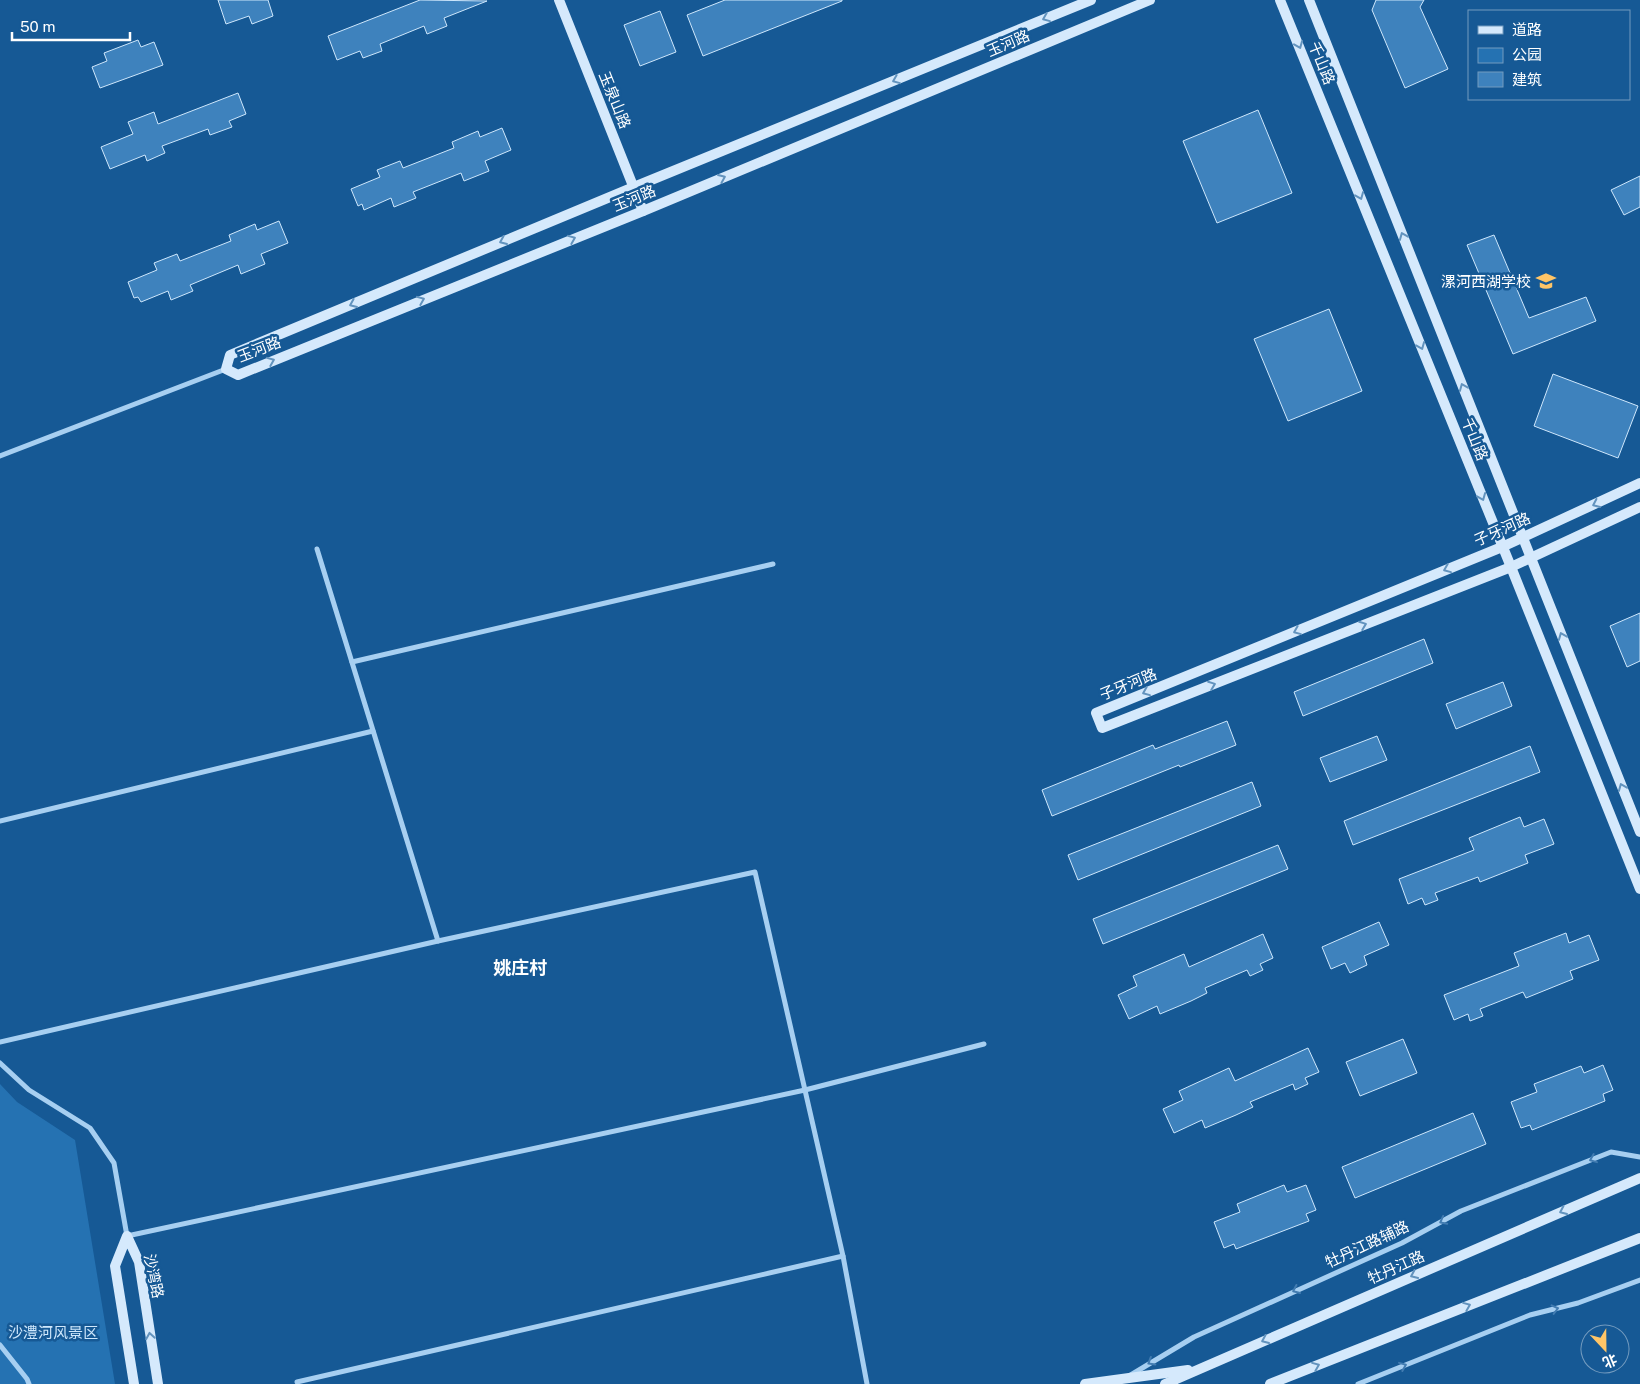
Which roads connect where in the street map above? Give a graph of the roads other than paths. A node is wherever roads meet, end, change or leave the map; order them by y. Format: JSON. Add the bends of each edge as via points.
{"nodes":[{"id":1,"x":559,"y":0,"type":"edge"},
{"id":2,"x":1091,"y":0,"type":"edge"},
{"id":3,"x":1150,"y":0,"type":"edge"},
{"id":4,"x":1280,"y":0,"type":"edge"},
{"id":5,"x":1309,"y":0,"type":"edge"},
{"id":6,"x":634,"y":187,"type":"junction"},
{"id":7,"x":643,"y":211,"type":"junction"},
{"id":8,"x":226,"y":369,"type":"junction"},
{"id":9,"x":0,"y":456,"type":"edge"},
{"id":10,"x":1640,"y":484,"type":"edge"},
{"id":11,"x":1640,"y":507,"type":"edge"},
{"id":12,"x":1523,"y":537,"type":"junction"},
{"id":13,"x":1502,"y":546,"type":"junction"},
{"id":14,"x":317,"y":549,"type":"dead end"},
{"id":15,"x":1531,"y":558,"type":"junction"},
{"id":16,"x":773,"y":564,"type":"dead end"},
{"id":17,"x":1511,"y":567,"type":"junction"},
{"id":18,"x":352,"y":662,"type":"junction"},
{"id":19,"x":373,"y":731,"type":"junction"},
{"id":20,"x":0,"y":821,"type":"edge"},
{"id":21,"x":1640,"y":832,"type":"edge"},
{"id":22,"x":1640,"y":889,"type":"edge"},
{"id":23,"x":438,"y":941,"type":"junction"},
{"id":24,"x":0,"y":1042,"type":"edge"},
{"id":25,"x":984,"y":1044,"type":"dead end"},
{"id":26,"x":0,"y":1062,"type":"edge"},
{"id":27,"x":806,"y":1090,"type":"junction"},
{"id":28,"x":1640,"y":1157,"type":"edge"},
{"id":29,"x":1640,"y":1169,"type":"edge"},
{"id":30,"x":1640,"y":1178,"type":"edge"},
{"id":31,"x":1622,"y":1185,"type":"junction"},
{"id":32,"x":126,"y":1236,"type":"junction"},
{"id":33,"x":1640,"y":1238,"type":"edge"},
{"id":34,"x":1640,"y":1245,"type":"edge"},
{"id":35,"x":1619,"y":1246,"type":"junction"},
{"id":36,"x":843,"y":1256,"type":"junction"},
{"id":37,"x":1640,"y":1280,"type":"edge"},
{"id":38,"x":0,"y":1345,"type":"edge"},
{"id":39,"x":1201,"y":1368,"type":"junction"},
{"id":40,"x":1124,"y":1381,"type":"edge"},
{"id":41,"x":297,"y":1382,"type":"dead end"},
{"id":42,"x":29,"y":1384,"type":"edge"},
{"id":43,"x":134,"y":1384,"type":"edge"},
{"id":44,"x":158,"y":1384,"type":"edge"},
{"id":45,"x":867,"y":1384,"type":"edge"},
{"id":46,"x":1085,"y":1384,"type":"edge"},
{"id":47,"x":1112,"y":1384,"type":"edge"},
{"id":48,"x":1165,"y":1384,"type":"edge"},
{"id":49,"x":1270,"y":1384,"type":"edge"},
{"id":50,"x":1358,"y":1384,"type":"edge"}],
"edges":[{"from":1,"to":6,"type":"street","name":"玉泉山路"},
{"from":2,"to":6,"type":"street","name":"玉河路","one_way":true},
{"from":7,"to":3,"type":"street","name":"玉河路","one_way":true},
{"from":4,"to":13,"type":"street","name":"千山路","one_way":true},
{"from":12,"to":5,"type":"street","name":"千山路","one_way":true},
{"from":6,"to":7,"type":"street","name":"玉泉山路"},
{"from":6,"to":8,"type":"street","name":"玉河路","one_way":true,"via":[[230,355]]},
{"from":8,"to":7,"type":"street","name":"玉河路","one_way":true,"via":[[238,375]]},
{"from":8,"to":9,"type":"street"},
{"from":10,"to":12,"type":"street","name":"子牙河路","one_way":true},
{"from":11,"to":15,"type":"street","name":"子牙河路"},
{"from":12,"to":13,"type":"street","name":"子牙河路"},
{"from":12,"to":15,"type":"street","name":"千山路"},
{"from":13,"to":17,"type":"street","name":"千山路"},
{"from":13,"to":17,"type":"street","name":"子牙河路","one_way":true,"via":[[1096,713],[1102,728]]},
{"from":14,"to":18,"type":"street"},
{"from":15,"to":17,"type":"street","name":"子牙河路"},
{"from":21,"to":15,"type":"street","name":"千山路","one_way":true},
{"from":16,"to":18,"type":"street"},
{"from":17,"to":22,"type":"street","name":"千山路"},
{"from":18,"to":19,"type":"street"},
{"from":19,"to":20,"type":"street"},
{"from":19,"to":23,"type":"street"},
{"from":23,"to":24,"type":"street"},
{"from":23,"to":27,"type":"street","via":[[756,872]]},
{"from":25,"to":27,"type":"street"},
{"from":26,"to":32,"type":"street","via":[[29,1090],[90,1128],[114,1163]]},
{"from":27,"to":32,"type":"street"},
{"from":27,"to":36,"type":"street"},
{"from":28,"to":40,"type":"street","name":"牡丹江路辅路","one_way":true,"via":[[1611,1152],[1461,1211],[1402,1242],[1194,1337]]},
{"from":29,"to":31,"type":"street"},
{"from":30,"to":31,"type":"street","name":"牡丹江路"},
{"from":31,"to":39,"type":"street","name":"牡丹江路","one_way":true},
{"from":32,"to":43,"type":"street","name":"沙湾路","via":[[115,1266]]},
{"from":44,"to":32,"type":"street","name":"沙湾路","one_way":true,"via":[[139,1262]]},
{"from":33,"to":35,"type":"street"},
{"from":34,"to":35,"type":"street"},
{"from":49,"to":35,"type":"street","one_way":true},
{"from":36,"to":41,"type":"street"},
{"from":36,"to":45,"type":"street"},
{"from":50,"to":37,"type":"street","one_way":true,"via":[[1530,1315],[1578,1303]]},
{"from":38,"to":42,"type":"street"},
{"from":39,"to":40,"type":"street"},
{"from":39,"to":48,"type":"street","name":"牡丹江路"},
{"from":40,"to":46,"type":"street"},
{"from":40,"to":47,"type":"street","name":"牡丹江路辅路"}]}
